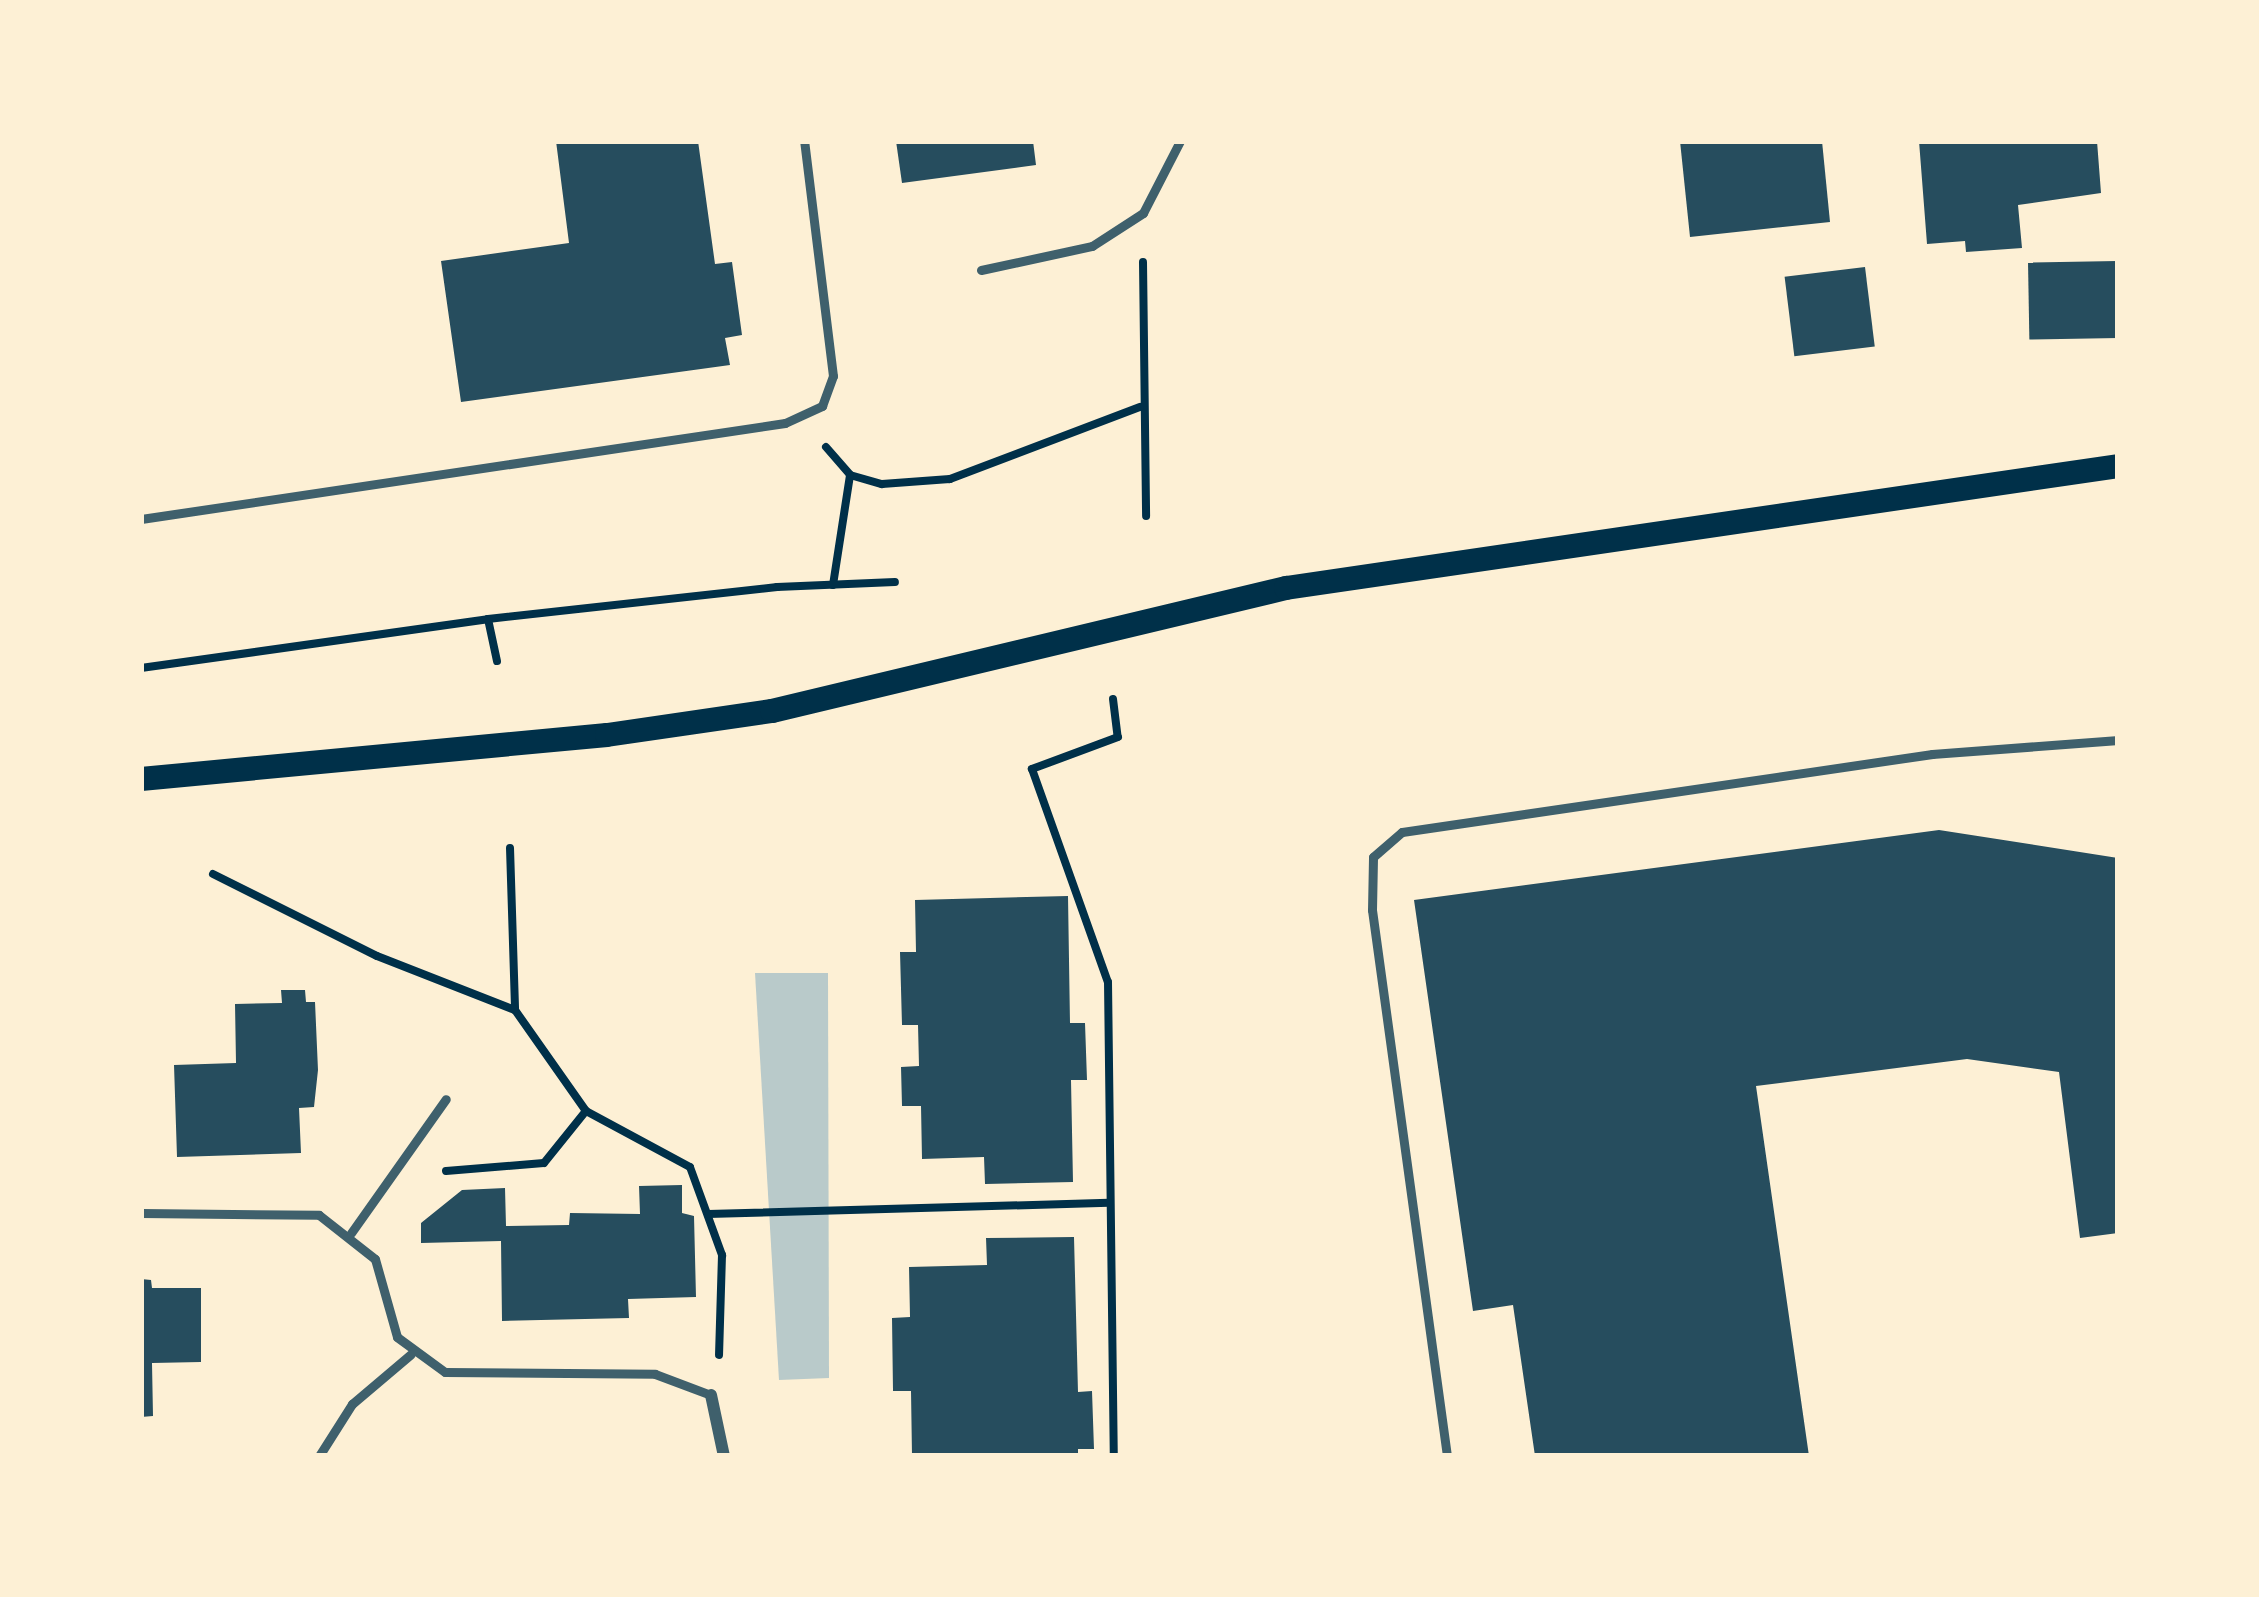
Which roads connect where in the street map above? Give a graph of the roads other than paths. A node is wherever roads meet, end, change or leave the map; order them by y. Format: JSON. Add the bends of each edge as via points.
{"nodes":[{"id":1,"x":805,"y":141,"type":"edge"},
{"id":2,"x":1180,"y":141,"type":"edge"},
{"id":3,"x":981,"y":270,"type":"dead end"},
{"id":4,"x":2118,"y":466,"type":"edge"},
{"id":5,"x":141,"y":519,"type":"edge"},
{"id":6,"x":2118,"y":740,"type":"edge"},
{"id":7,"x":141,"y":779,"type":"edge"},
{"id":8,"x":446,"y":1100,"type":"dead end"},
{"id":9,"x":141,"y":1213,"type":"edge"},
{"id":10,"x":351,"y":1233,"type":"junction"},
{"id":11,"x":411,"y":1354,"type":"junction"},
{"id":12,"x":711,"y":1395,"type":"joint"},
{"id":13,"x":319,"y":1456,"type":"edge"},
{"id":14,"x":724,"y":1456,"type":"edge"},
{"id":15,"x":1447,"y":1456,"type":"edge"}],
"edges":[{"from":1,"to":5,"type":"lane","via":[[833,376],[822,406],[799,416]]},
{"from":2,"to":3,"type":"lane","via":[[1143,213],[1092,246]]},
{"from":4,"to":7,"type":"main road","via":[[1286,588],[772,711],[608,735]]},
{"from":6,"to":15,"type":"lane","via":[[1932,754],[1402,832],[1373,857],[1372,910]]},
{"from":8,"to":10,"type":"lane"},
{"from":9,"to":10,"type":"lane","via":[[309,1212]]},
{"from":10,"to":11,"type":"lane","via":[[375,1259]]},
{"from":11,"to":12,"type":"lane","via":[[445,1372],[655,1374]]},
{"from":11,"to":13,"type":"lane","via":[[352,1404]]},
{"from":12,"to":14,"type":"street"}]}
